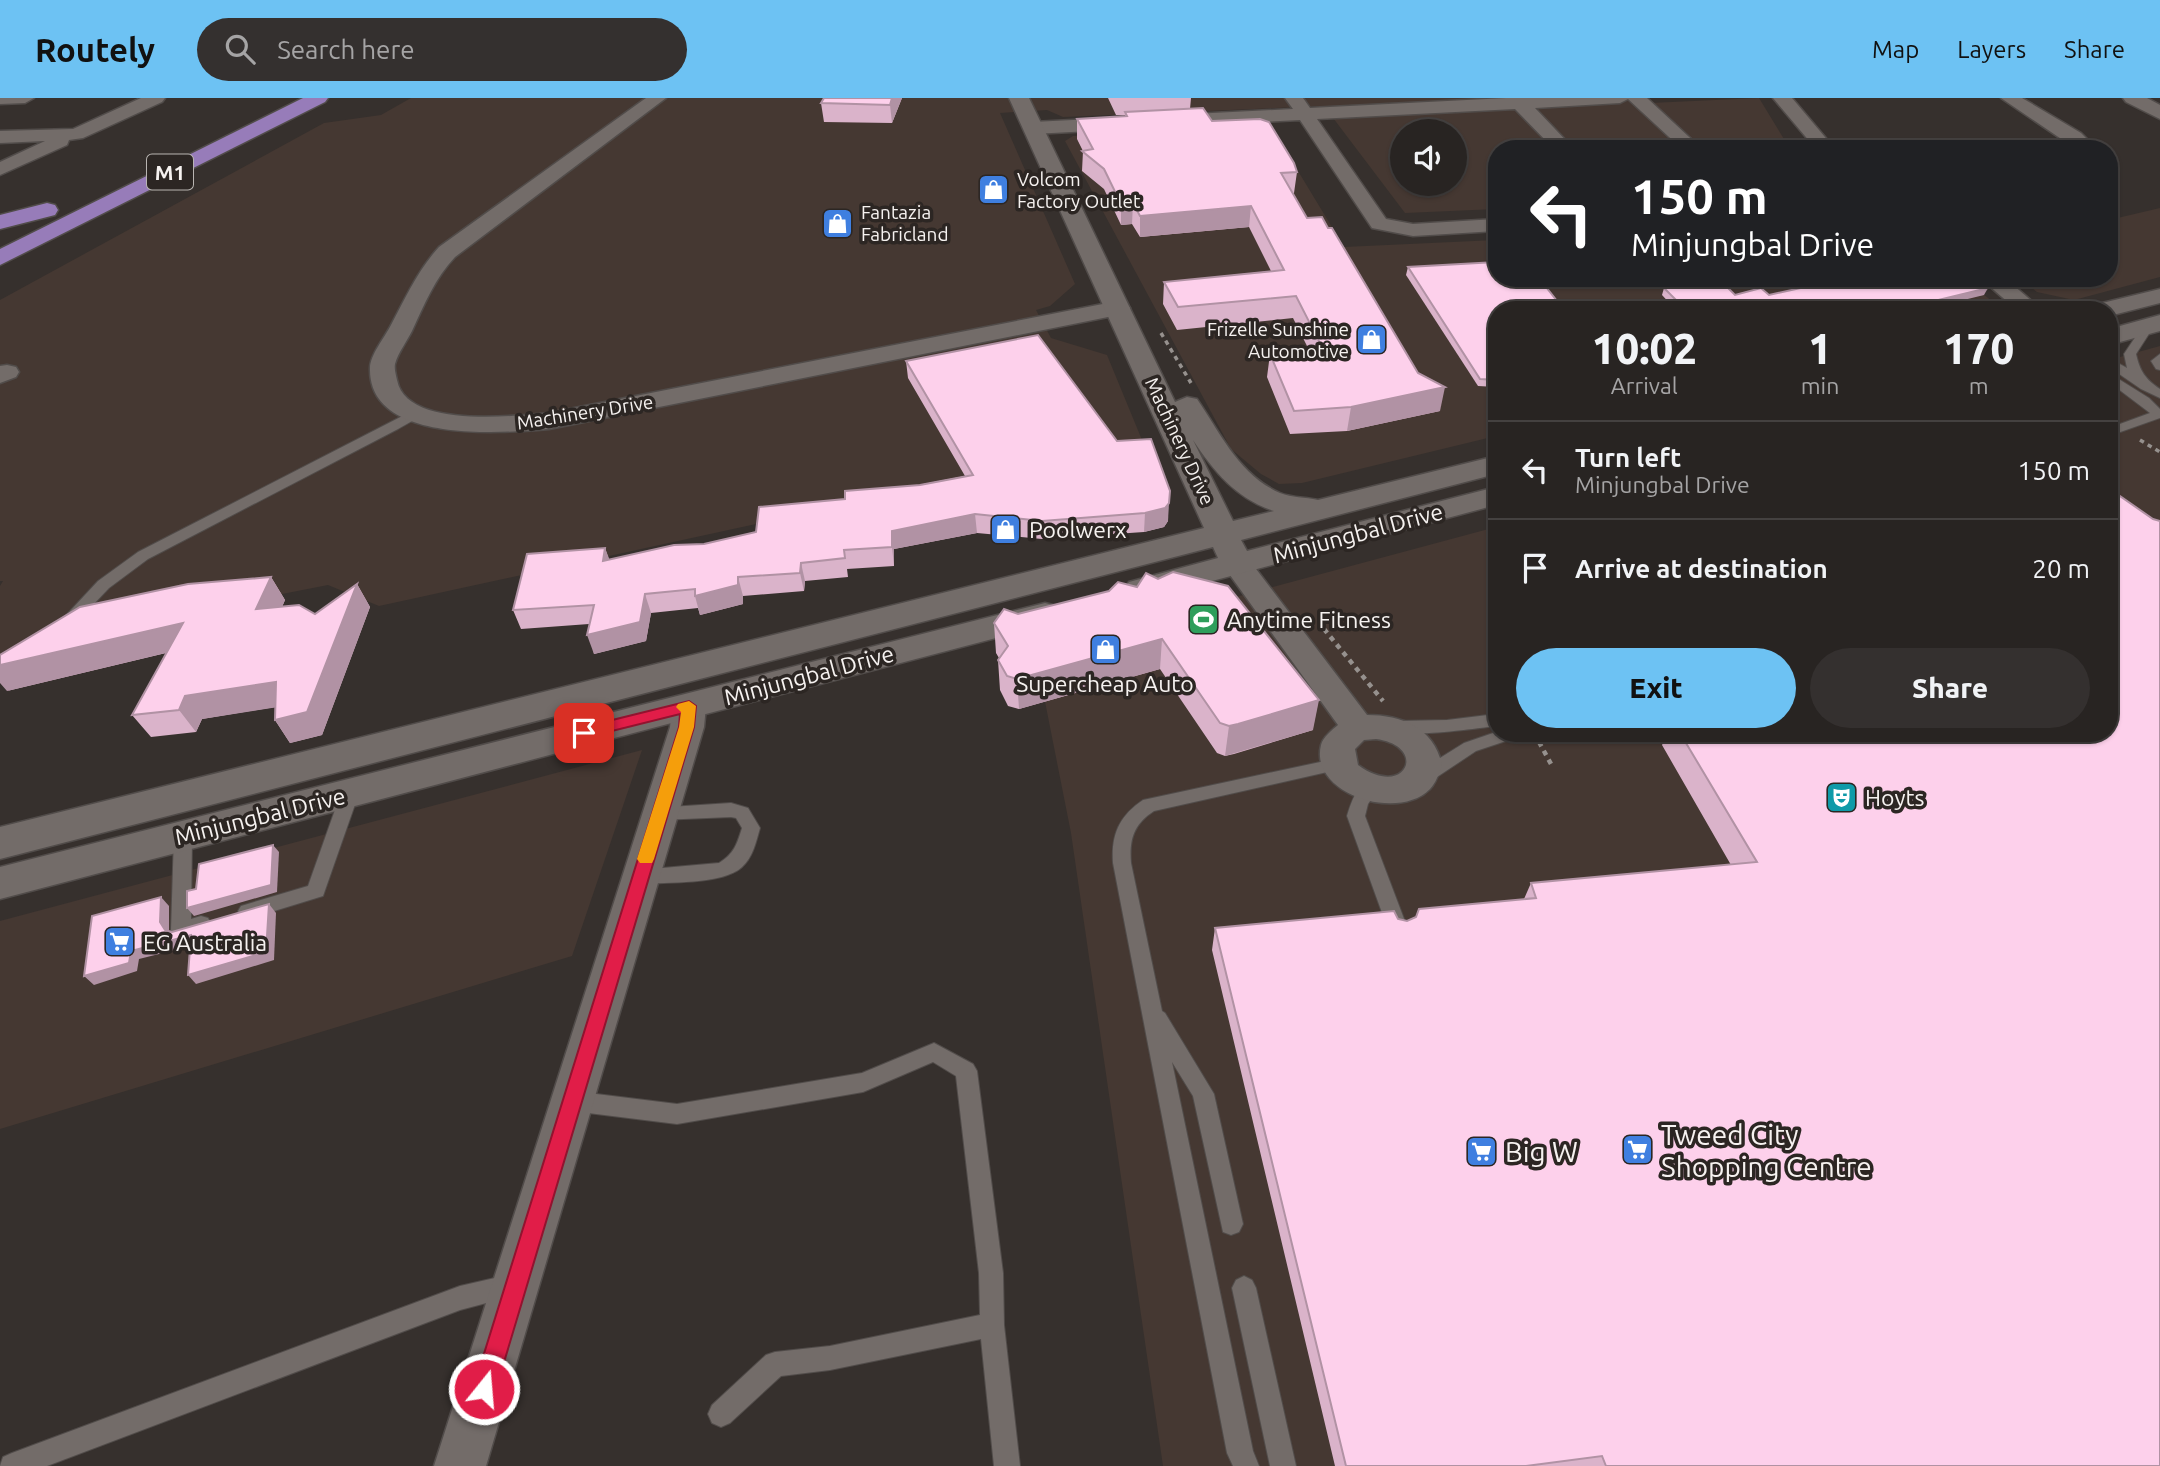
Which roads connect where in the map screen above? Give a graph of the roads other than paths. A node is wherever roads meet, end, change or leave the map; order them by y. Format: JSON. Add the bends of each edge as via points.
{"nodes":[{"id":1,"x":25,"y":98,"type":"edge"},
{"id":2,"x":156,"y":98,"type":"edge"},
{"id":3,"x":278,"y":98,"type":"edge"},
{"id":4,"x":318,"y":98,"type":"edge"},
{"id":5,"x":657,"y":98,"type":"edge"},
{"id":6,"x":1019,"y":98,"type":"edge"},
{"id":7,"x":1620,"y":98,"type":"edge"},
{"id":8,"x":1636,"y":98,"type":"edge"},
{"id":9,"x":1782,"y":98,"type":"edge"},
{"id":10,"x":2010,"y":98,"type":"edge"},
{"id":11,"x":2133,"y":98,"type":"edge"},
{"id":12,"x":2147,"y":98,"type":"edge"},
{"id":13,"x":0,"y":99,"type":"edge"},
{"id":14,"x":1518,"y":101,"type":"edge"},
{"id":15,"x":2160,"y":104,"type":"edge"},
{"id":16,"x":1299,"y":106,"type":"edge"},
{"id":17,"x":2160,"y":113,"type":"edge"},
{"id":18,"x":1033,"y":128,"type":"junction"},
{"id":19,"x":76,"y":134,"type":"junction"},
{"id":20,"x":0,"y":137,"type":"edge"},
{"id":21,"x":1556,"y":140,"type":"edge"},
{"id":22,"x":1683,"y":140,"type":"edge"},
{"id":23,"x":1818,"y":140,"type":"edge"},
{"id":24,"x":2078,"y":140,"type":"edge"},
{"id":25,"x":0,"y":169,"type":"edge"},
{"id":26,"x":148,"y":183,"type":"junction"},
{"id":27,"x":47,"y":211,"type":"junction"},
{"id":28,"x":0,"y":222,"type":"edge"},
{"id":29,"x":1488,"y":225,"type":"edge"},
{"id":30,"x":0,"y":234,"type":"edge"},
{"id":31,"x":0,"y":258,"type":"edge"},
{"id":32,"x":0,"y":275,"type":"edge"},
{"id":33,"x":2003,"y":287,"type":"edge"},
{"id":34,"x":2160,"y":296,"type":"edge"},
{"id":35,"x":2020,"y":301,"type":"edge"},
{"id":36,"x":2118,"y":306,"type":"edge"},
{"id":37,"x":1120,"y":313,"type":"junction"},
{"id":38,"x":2154,"y":324,"type":"edge"},
{"id":39,"x":2118,"y":334,"type":"edge"},
{"id":40,"x":2160,"y":358,"type":"edge"},
{"id":41,"x":2160,"y":366,"type":"edge"},
{"id":42,"x":2118,"y":370,"type":"edge"},
{"id":43,"x":2118,"y":381,"type":"edge"},
{"id":44,"x":2118,"y":385,"type":"edge"},
{"id":45,"x":2139,"y":389,"type":"junction"},
{"id":46,"x":2160,"y":394,"type":"edge"},
{"id":47,"x":416,"y":413,"type":"junction"},
{"id":48,"x":2153,"y":420,"type":"edge"},
{"id":49,"x":2118,"y":430,"type":"edge"},
{"id":50,"x":1488,"y":467,"type":"edge"},
{"id":51,"x":1488,"y":498,"type":"edge"},
{"id":52,"x":1325,"y":508,"type":"junction"},
{"id":53,"x":1230,"y":549,"type":"junction"},
{"id":54,"x":59,"y":633,"type":"edge"},
{"id":55,"x":689,"y":706,"type":"junction"},
{"id":56,"x":1377,"y":721,"type":"junction"},
{"id":57,"x":1488,"y":721,"type":"edge"},
{"id":58,"x":1488,"y":741,"type":"edge"},
{"id":59,"x":1339,"y":764,"type":"junction"},
{"id":60,"x":1417,"y":781,"type":"junction"},
{"id":61,"x":1370,"y":788,"type":"junction"},
{"id":62,"x":350,"y":793,"type":"junction"},
{"id":63,"x":660,"y":813,"type":"junction"},
{"id":64,"x":183,"y":836,"type":"junction"},
{"id":65,"x":0,"y":843,"type":"edge"},
{"id":66,"x":640,"y":877,"type":"junction"},
{"id":67,"x":0,"y":883,"type":"edge"},
{"id":68,"x":1399,"y":932,"type":"edge"},
{"id":69,"x":1151,"y":1007,"type":"junction"},
{"id":70,"x":572,"y":1101,"type":"junction"},
{"id":71,"x":1231,"y":1224,"type":"dead end"},
{"id":72,"x":516,"y":1286,"type":"junction"},
{"id":73,"x":1244,"y":1287,"type":"dead end"},
{"id":74,"x":992,"y":1325,"type":"junction"},
{"id":75,"x":721,"y":1414,"type":"dead end"},
{"id":76,"x":12,"y":1466,"type":"edge"},
{"id":77,"x":460,"y":1466,"type":"edge"},
{"id":78,"x":1007,"y":1466,"type":"edge"},
{"id":79,"x":1246,"y":1466,"type":"edge"},
{"id":80,"x":1283,"y":1466,"type":"edge"}],
"edges":[{"from":1,"to":13,"type":"street"},
{"from":2,"to":19,"type":"street"},
{"from":3,"to":27,"type":"highway","number":"M1"},
{"from":4,"to":26,"type":"highway","number":"M1"},
{"from":5,"to":47,"type":"street","name":"Machinery Drive","via":[[447,252],[431,269],[382,366],[393,399]]},
{"from":6,"to":18,"type":"main road","name":"Machinery Drive"},
{"from":7,"to":14,"type":"street"},
{"from":8,"to":22,"type":"street"},
{"from":9,"to":23,"type":"street"},
{"from":10,"to":24,"type":"street"},
{"from":11,"to":17,"type":"main road"},
{"from":12,"to":15,"type":"main road"},
{"from":14,"to":16,"type":"street"},
{"from":14,"to":21,"type":"street"},
{"from":16,"to":18,"type":"street"},
{"from":16,"to":29,"type":"street","via":[[1379,223],[1413,230]]},
{"from":18,"to":37,"type":"main road","name":"Machinery Drive"},
{"from":19,"to":20,"type":"street"},
{"from":19,"to":25,"type":"street"},
{"from":26,"to":31,"type":"highway","number":"M1"},
{"from":26,"to":32,"type":"highway","via":[[136,203]]},
{"from":27,"to":28,"type":"highway"},
{"from":27,"to":30,"type":"highway","number":"M1"},
{"from":33,"to":35,"type":"street"},
{"from":34,"to":36,"type":"main road"},
{"from":37,"to":47,"type":"street","name":"Machinery Drive","via":[[549,421],[464,424]]},
{"from":37,"to":52,"type":"main road","name":"Machinery Drive","via":[[1157,350],[1206,440],[1239,478],[1261,497],[1278,504]]},
{"from":37,"to":53,"type":"main road","name":"Machinery Drive"},
{"from":38,"to":39,"type":"main road"},
{"from":38,"to":45,"type":"lane","via":[[2130,354]]},
{"from":40,"to":41,"type":"lane"},
{"from":42,"to":45,"type":"lane"},
{"from":43,"to":45,"type":"lane"},
{"from":44,"to":45,"type":"lane"},
{"from":45,"to":46,"type":"lane"},
{"from":45,"to":48,"type":"lane","via":[[2157,412]]},
{"from":47,"to":54,"type":"lane","via":[[341,456],[138,557],[90,596]]},
{"from":48,"to":49,"type":"lane"},
{"from":50,"to":52,"type":"main road","name":"Minjungbal Drive"},
{"from":51,"to":53,"type":"main road","name":"Minjungbal Drive"},
{"from":52,"to":53,"type":"main road","name":"Minjungbal Drive"},
{"from":53,"to":55,"type":"main road","name":"Minjungbal Drive","via":[[1086,603]]},
{"from":53,"to":56,"type":"street"},
{"from":53,"to":65,"type":"main road","name":"Minjungbal Drive"},
{"from":55,"to":62,"type":"main road","name":"Minjungbal Drive"},
{"from":55,"to":63,"type":"street","via":[[687,727]]},
{"from":56,"to":57,"type":"lane","via":[[1447,726]]},
{"from":56,"to":59,"type":"street","via":[[1346,735],[1338,745]]},
{"from":56,"to":60,"type":"street","via":[[1419,746],[1425,765]]},
{"from":58,"to":60,"type":"lane","via":[[1470,747]]},
{"from":59,"to":61,"type":"street","via":[[1354,781]]},
{"from":59,"to":69,"type":"lane","via":[[1162,801],[1130,819],[1122,836],[1122,863]]},
{"from":60,"to":61,"type":"street","via":[[1396,790]]},
{"from":61,"to":68,"type":"lane","via":[[1356,816]]},
{"from":62,"to":64,"type":"main road","name":"Minjungbal Drive"},
{"from":62,"to":64,"type":"lane","via":[[316,891],[181,930]]},
{"from":63,"to":66,"type":"street"},
{"from":63,"to":66,"type":"lane","via":[[742,813],[751,828],[750,838],[736,862],[723,870]]},
{"from":64,"to":67,"type":"main road","name":"Minjungbal Drive"},
{"from":66,"to":70,"type":"street"},
{"from":69,"to":71,"type":"lane","via":[[1203,1094]]},
{"from":69,"to":79,"type":"lane"},
{"from":70,"to":72,"type":"street"},
{"from":70,"to":74,"type":"lane","via":[[677,1114],[863,1082],[934,1052],[966,1071],[991,1273]]},
{"from":72,"to":76,"type":"lane","via":[[460,1298]]},
{"from":72,"to":77,"type":"street"},
{"from":73,"to":80,"type":"lane"},
{"from":74,"to":75,"type":"lane","via":[[830,1358],[775,1364]]},
{"from":74,"to":78,"type":"lane"}]}
